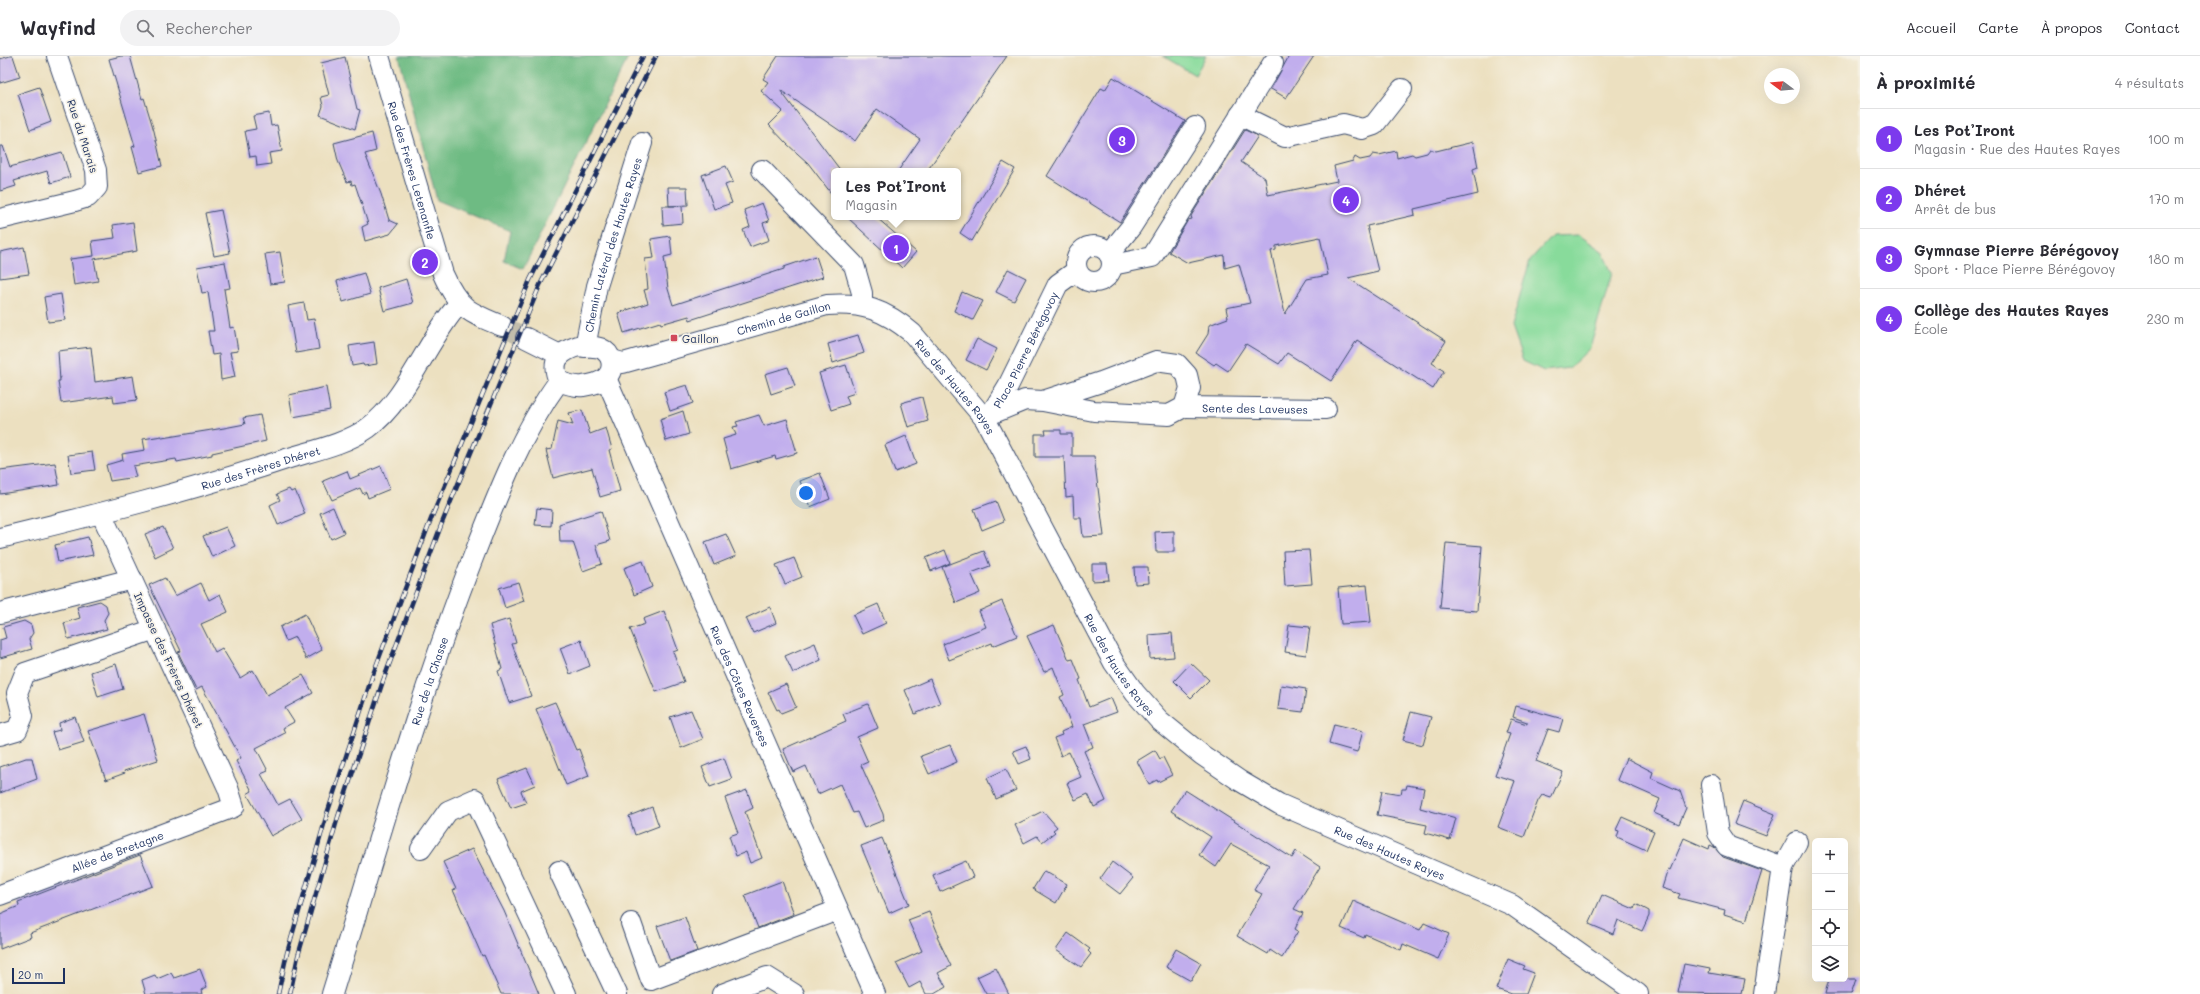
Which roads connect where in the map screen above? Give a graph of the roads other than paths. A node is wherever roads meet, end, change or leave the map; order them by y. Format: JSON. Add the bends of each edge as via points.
{"nodes":[{"id":1,"x":56,"y":56,"type":"edge"},
{"id":2,"x":379,"y":56,"type":"edge"},
{"id":3,"x":1273,"y":63,"type":"dead end"},
{"id":4,"x":1402,"y":89,"type":"dead end"},
{"id":5,"x":1240,"y":115,"type":"junction"},
{"id":6,"x":1195,"y":127,"type":"dead end"},
{"id":7,"x":642,"y":143,"type":"dead end"},
{"id":8,"x":762,"y":170,"type":"dead end"},
{"id":9,"x":0,"y":219,"type":"edge"},
{"id":10,"x":1111,"y":259,"type":"junction"},
{"id":11,"x":1076,"y":271,"type":"junction"},
{"id":12,"x":459,"y":304,"type":"junction"},
{"id":13,"x":862,"y":305,"type":"junction"},
{"id":14,"x":502,"y":326,"type":"tunnel mouth"},
{"id":15,"x":526,"y":338,"type":"tunnel mouth"},
{"id":16,"x":584,"y":347,"type":"junction"},
{"id":17,"x":560,"y":355,"type":"junction"},
{"id":18,"x":609,"y":369,"type":"junction"},
{"id":19,"x":559,"y":381,"type":"junction"},
{"id":20,"x":1043,"y":401,"type":"junction"},
{"id":21,"x":1184,"y":407,"type":"junction"},
{"id":22,"x":1326,"y":409,"type":"dead end"},
{"id":23,"x":988,"y":416,"type":"junction"},
{"id":24,"x":101,"y":513,"type":"junction"},
{"id":25,"x":0,"y":538,"type":"edge"},
{"id":26,"x":132,"y":579,"type":"junction"},
{"id":27,"x":0,"y":613,"type":"edge"},
{"id":28,"x":155,"y":629,"type":"junction"},
{"id":29,"x":0,"y":735,"type":"edge"},
{"id":30,"x":1711,"y":785,"type":"dead end"},
{"id":31,"x":234,"y":808,"type":"joint"},
{"id":32,"x":1797,"y":842,"type":"dead end"},
{"id":33,"x":421,"y":849,"type":"dead end"},
{"id":34,"x":1783,"y":867,"type":"junction"},
{"id":35,"x":559,"y":871,"type":"dead end"},
{"id":36,"x":0,"y":895,"type":"edge"},
{"id":37,"x":838,"y":910,"type":"junction"},
{"id":38,"x":631,"y":923,"type":"dead end"},
{"id":39,"x":332,"y":994,"type":"edge"},
{"id":40,"x":566,"y":994,"type":"edge"},
{"id":41,"x":617,"y":994,"type":"edge"},
{"id":42,"x":722,"y":994,"type":"edge"},
{"id":43,"x":794,"y":994,"type":"edge"},
{"id":44,"x":875,"y":994,"type":"edge"},
{"id":45,"x":1638,"y":994,"type":"edge"},
{"id":46,"x":1764,"y":994,"type":"edge"}],
"edges":[{"from":1,"to":9,"type":"street","name":"Rue du Marais","via":[[96,170],[97,188],[88,197]]},
{"from":2,"to":12,"type":"street","name":"Rue des Frères Letenanfle","via":[[444,274]]},
{"from":3,"to":5,"type":"street"},
{"from":4,"to":5,"type":"street","via":[[1374,125],[1362,129],[1343,124],[1286,137]]},
{"from":5,"to":10,"type":"street","via":[[1152,257]]},
{"from":6,"to":10,"type":"street"},
{"from":7,"to":16,"type":"street","name":"Chemin Latéral des Hautes Rayes","via":[[597,286]]},
{"from":8,"to":13,"type":"street","via":[[854,265],[861,286]]},
{"from":10,"to":11,"type":"street","via":[[1108,277],[1097,283],[1084,280]]},
{"from":10,"to":11,"type":"street","via":[[1105,249],[1094,246],[1083,249],[1076,259]]},
{"from":11,"to":23,"type":"street","name":"Place Pierre Bérégovoy","via":[[1058,284],[1008,386]]},
{"from":12,"to":14,"type":"street","via":[[479,317]]},
{"from":12,"to":24,"type":"street","name":"Rue des Frères Dhéret","via":[[449,315],[385,412],[368,428],[348,439],[242,474]]},
{"from":13,"to":18,"type":"street","name":"Chemin de Gaillon","via":[[826,305]]},
{"from":13,"to":23,"type":"street","name":"Rue des Hautes Rayes","via":[[899,321]]},
{"from":15,"to":17,"type":"street"},
{"from":16,"to":17,"type":"street","via":[[568,349]]},
{"from":16,"to":18,"type":"street","via":[[600,348],[608,353]]},
{"from":17,"to":19,"type":"street","via":[[556,361],[555,372]]},
{"from":18,"to":19,"type":"street","via":[[594,384],[570,385]]},
{"from":18,"to":37,"type":"street","name":"Rue des Côtes Reverses"},
{"from":19,"to":39,"type":"street","name":"Rue de la Chasse","via":[[546,398],[518,450],[456,602]]},
{"from":20,"to":21,"type":"street","name":"Place Pierre Bérégovoy","via":[[1094,411],[1169,415]]},
{"from":20,"to":21,"type":"street","name":"Place Pierre Bérégovoy","via":[[1156,361],[1177,364],[1186,375],[1190,388]]},
{"from":20,"to":23,"type":"street","name":"Place Pierre Bérégovoy","via":[[1025,400]]},
{"from":21,"to":22,"type":"street","name":"Sente des Laveuses"},
{"from":23,"to":45,"type":"street","name":"Rue des Hautes Rayes","via":[[1114,663],[1135,693],[1159,720],[1202,755],[1279,804],[1512,905]]},
{"from":24,"to":25,"type":"street","name":"Rue des Frères Dhéret"},
{"from":24,"to":26,"type":"street","name":"Impasse des Frères Dhéret"},
{"from":26,"to":27,"type":"street"},
{"from":26,"to":28,"type":"street","name":"Impasse des Frères Dhéret"},
{"from":28,"to":29,"type":"street","via":[[25,672],[17,693],[23,716],[17,730]]},
{"from":28,"to":31,"type":"street","name":"Impasse des Frères Dhéret","via":[[228,788]]},
{"from":30,"to":34,"type":"street","via":[[1718,833],[1727,846]]},
{"from":31,"to":36,"type":"street","name":"Allée de Bretagne"},
{"from":32,"to":34,"type":"street"},
{"from":33,"to":40,"type":"street","via":[[448,811],[475,799]]},
{"from":34,"to":46,"type":"street"},
{"from":35,"to":41,"type":"street"},
{"from":37,"to":38,"type":"street","via":[[651,980]]},
{"from":37,"to":44,"type":"street","name":"Rue des Côtes Reverses"},
{"from":42,"to":43,"type":"street","via":[[767,977]]}]}
